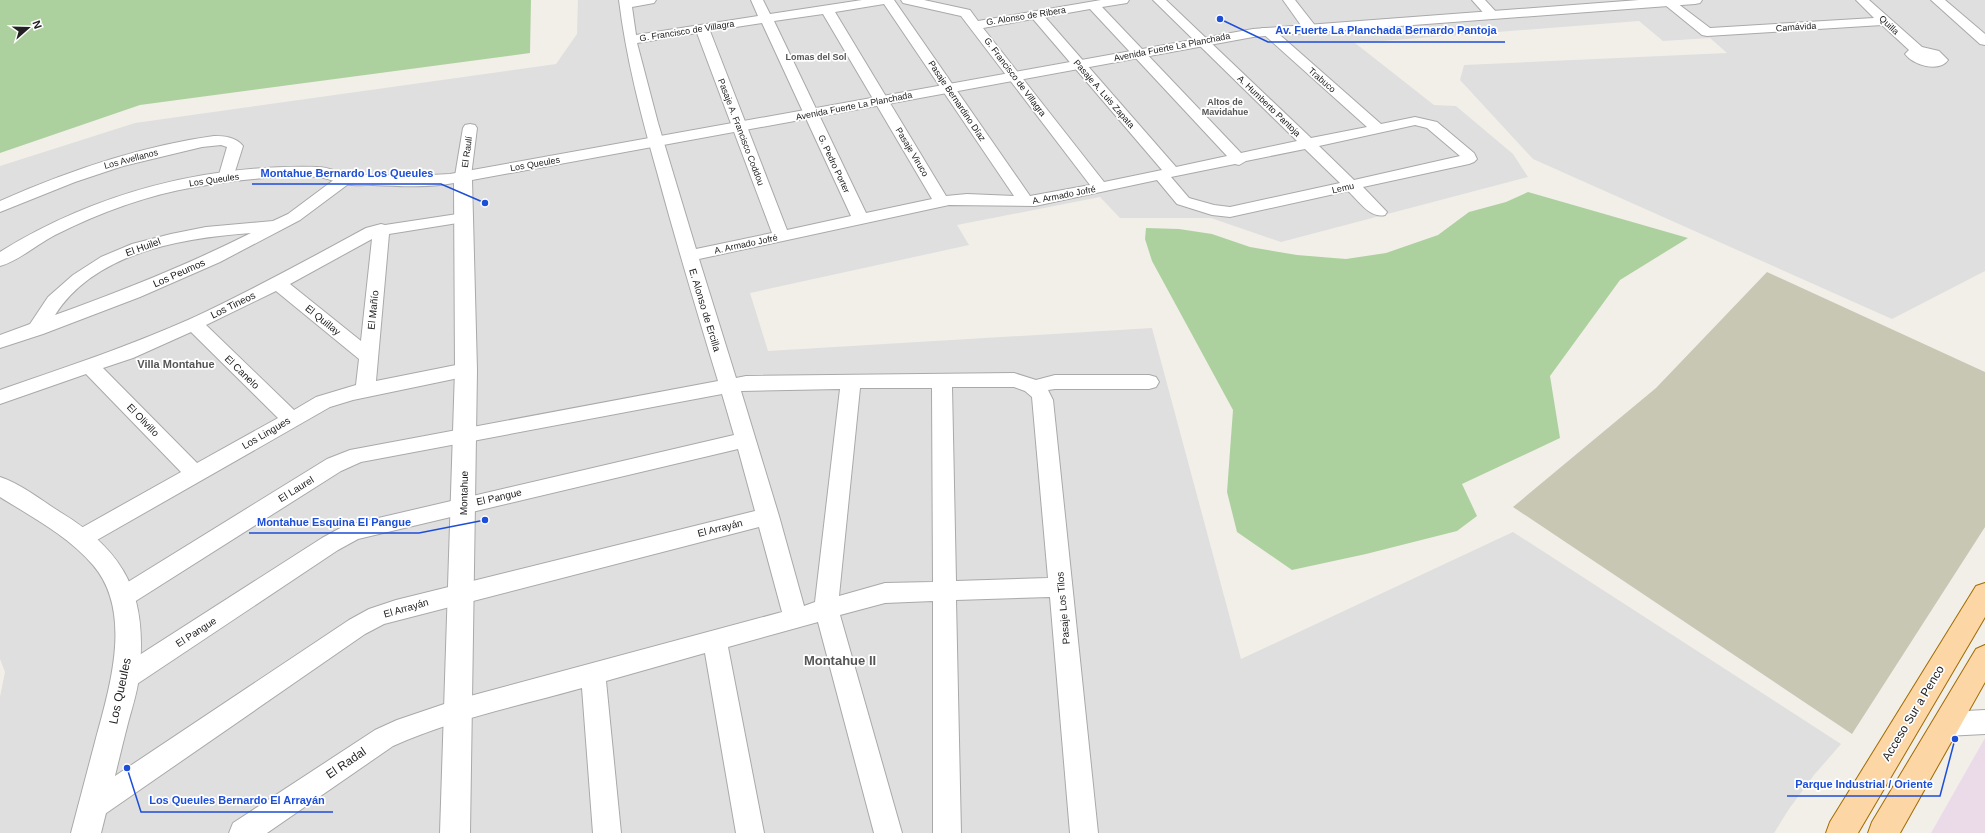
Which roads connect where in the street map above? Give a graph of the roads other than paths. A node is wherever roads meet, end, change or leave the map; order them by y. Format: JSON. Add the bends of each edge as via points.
{"nodes":[{"id":1,"x":650,"y":0,"type":"edge"},
{"id":2,"x":756,"y":0,"type":"edge"},
{"id":3,"x":887,"y":0,"type":"edge"},
{"id":4,"x":907,"y":0,"type":"edge"},
{"id":5,"x":1123,"y":0,"type":"edge"},
{"id":6,"x":1159,"y":0,"type":"edge"},
{"id":7,"x":1289,"y":0,"type":"edge"},
{"id":8,"x":1478,"y":0,"type":"edge"},
{"id":9,"x":1695,"y":0,"type":"edge"},
{"id":10,"x":1862,"y":0,"type":"edge"},
{"id":11,"x":1937,"y":0,"type":"edge"},
{"id":12,"x":1666,"y":1,"type":"edge"},
{"id":13,"x":625,"y":2,"type":"edge"},
{"id":14,"x":1093,"y":5,"type":"junction"},
{"id":15,"x":827,"y":9,"type":"junction"},
{"id":16,"x":1036,"y":14,"type":"junction"},
{"id":17,"x":1493,"y":15,"type":"junction"},
{"id":18,"x":765,"y":18,"type":"junction"},
{"id":19,"x":1884,"y":21,"type":"junction"},
{"id":20,"x":976,"y":25,"type":"junction"},
{"id":21,"x":702,"y":28,"type":"junction"},
{"id":22,"x":1310,"y":28,"type":"junction"},
{"id":23,"x":1267,"y":31,"type":"junction"},
{"id":24,"x":630,"y":40,"type":"junction"},
{"id":25,"x":1985,"y":41,"type":"edge"},
{"id":26,"x":1202,"y":42,"type":"junction"},
{"id":27,"x":1917,"y":50,"type":"dead end"},
{"id":28,"x":1140,"y":53,"type":"junction"},
{"id":29,"x":1078,"y":65,"type":"junction"},
{"id":30,"x":1014,"y":76,"type":"junction"},
{"id":31,"x":948,"y":88,"type":"junction"},
{"id":32,"x":882,"y":101,"type":"junction"},
{"id":33,"x":811,"y":114,"type":"junction"},
{"id":34,"x":1415,"y":121,"type":"joint"},
{"id":35,"x":739,"y":127,"type":"junction"},
{"id":36,"x":470,"y":128,"type":"dead end"},
{"id":37,"x":1378,"y":129,"type":"junction"},
{"id":38,"x":656,"y":143,"type":"junction"},
{"id":39,"x":1308,"y":144,"type":"junction"},
{"id":40,"x":1239,"y":160,"type":"junction"},
{"id":41,"x":1167,"y":174,"type":"junction"},
{"id":42,"x":463,"y":176,"type":"junction"},
{"id":43,"x":226,"y":178,"type":"junction"},
{"id":44,"x":345,"y":179,"type":"junction"},
{"id":45,"x":1352,"y":186,"type":"junction"},
{"id":46,"x":1100,"y":188,"type":"junction"},
{"id":47,"x":942,"y":202,"type":"junction"},
{"id":48,"x":1026,"y":202,"type":"junction"},
{"id":49,"x":0,"y":207,"type":"edge"},
{"id":50,"x":1379,"y":212,"type":"dead end"},
{"id":51,"x":464,"y":218,"type":"junction"},
{"id":52,"x":861,"y":219,"type":"junction"},
{"id":53,"x":280,"y":225,"type":"junction"},
{"id":54,"x":381,"y":229,"type":"junction"},
{"id":55,"x":781,"y":236,"type":"junction"},
{"id":56,"x":689,"y":256,"type":"junction"},
{"id":57,"x":0,"y":260,"type":"edge"},
{"id":58,"x":278,"y":283,"type":"junction"},
{"id":59,"x":194,"y":324,"type":"junction"},
{"id":60,"x":36,"y":330,"type":"junction"},
{"id":61,"x":0,"y":342,"type":"edge"},
{"id":62,"x":368,"y":357,"type":"junction"},
{"id":63,"x":90,"y":366,"type":"junction"},
{"id":64,"x":466,"y":370,"type":"junction"},
{"id":65,"x":850,"y":381,"type":"junction"},
{"id":66,"x":942,"y":381,"type":"junction"},
{"id":67,"x":1149,"y":382,"type":"dead end"},
{"id":68,"x":729,"y":386,"type":"junction"},
{"id":69,"x":1034,"y":387,"type":"junction"},
{"id":70,"x":365,"y":390,"type":"junction"},
{"id":71,"x":0,"y":397,"type":"edge"},
{"id":72,"x":291,"y":419,"type":"junction"},
{"id":73,"x":465,"y":436,"type":"junction"},
{"id":74,"x":746,"y":440,"type":"junction"},
{"id":75,"x":195,"y":474,"type":"junction"},
{"id":76,"x":0,"y":486,"type":"edge"},
{"id":77,"x":463,"y":505,"type":"junction"},
{"id":78,"x":768,"y":516,"type":"junction"},
{"id":79,"x":82,"y":538,"type":"junction"},
{"id":80,"x":1061,"y":587,"type":"junction"},
{"id":81,"x":945,"y":590,"type":"junction"},
{"id":82,"x":462,"y":593,"type":"junction"},
{"id":83,"x":1985,"y":594,"type":"edge"},
{"id":84,"x":124,"y":597,"type":"junction"},
{"id":85,"x":826,"y":608,"type":"junction"},
{"id":86,"x":795,"y":617,"type":"junction"},
{"id":87,"x":716,"y":640,"type":"junction"},
{"id":88,"x":1985,"y":657,"type":"edge"},
{"id":89,"x":593,"y":674,"type":"junction"},
{"id":90,"x":125,"y":678,"type":"junction"},
{"id":91,"x":459,"y":712,"type":"junction"},
{"id":92,"x":1985,"y":722,"type":"edge"},
{"id":93,"x":1946,"y":724,"type":"junction"},
{"id":94,"x":92,"y":807,"type":"junction"},
{"id":95,"x":86,"y":833,"type":"edge"},
{"id":96,"x":243,"y":833,"type":"edge"},
{"id":97,"x":455,"y":833,"type":"edge"},
{"id":98,"x":607,"y":833,"type":"edge"},
{"id":99,"x":750,"y":833,"type":"edge"},
{"id":100,"x":888,"y":833,"type":"edge"},
{"id":101,"x":947,"y":833,"type":"edge"},
{"id":102,"x":1084,"y":833,"type":"edge"},
{"id":103,"x":1841,"y":833,"type":"edge"},
{"id":104,"x":1884,"y":833,"type":"edge"}],
"edges":[{"from":1,"to":13,"type":"street"},
{"from":2,"to":18,"type":"street","name":"G. Pedro Porter"},
{"from":3,"to":15,"type":"street","name":"G. Francisco de Villagra"},
{"from":3,"to":31,"type":"street","name":"Pasaje Bernardino Díaz"},
{"from":4,"to":20,"type":"street","name":"G. Francisco de Villagra","via":[[962,11]]},
{"from":5,"to":14,"type":"street","name":"G. Alonso de Ribera"},
{"from":6,"to":26,"type":"street","name":"A. Humberto Pantoja"},
{"from":7,"to":22,"type":"street"},
{"from":8,"to":17,"type":"street"},
{"from":9,"to":12,"type":"street","name":"Avenida Fuerte La Planchada"},
{"from":10,"to":19,"type":"street","name":"Quilla"},
{"from":11,"to":25,"type":"street"},
{"from":12,"to":17,"type":"street","name":"Avenida Fuerte La Planchada"},
{"from":12,"to":19,"type":"street","name":"Camávida","via":[[1707,32]]},
{"from":13,"to":24,"type":"street","name":"E. Alonso de Ercilla"},
{"from":14,"to":16,"type":"street","name":"G. Alonso de Ribera"},
{"from":14,"to":28,"type":"street"},
{"from":15,"to":18,"type":"street","name":"G. Francisco de Villagra"},
{"from":15,"to":32,"type":"street","name":"Pasaje Viruco"},
{"from":16,"to":20,"type":"street","name":"G. Alonso de Ribera"},
{"from":16,"to":29,"type":"street","name":"Pasaje A. Luis Zapata"},
{"from":17,"to":22,"type":"street","name":"Avenida Fuerte La Planchada"},
{"from":18,"to":21,"type":"street","name":"G. Francisco de Villagra"},
{"from":18,"to":33,"type":"street","name":"G. Pedro Porter"},
{"from":19,"to":27,"type":"street","name":"Quilla"},
{"from":20,"to":30,"type":"street","name":"G. Francisco de Villagra"},
{"from":21,"to":24,"type":"street","name":"G. Francisco de Villagra"},
{"from":21,"to":35,"type":"street","name":"Pasaje A. Francisco Coddou"},
{"from":22,"to":23,"type":"street","name":"Avenida Fuerte La Planchada"},
{"from":23,"to":26,"type":"street","name":"Avenida Fuerte La Planchada"},
{"from":23,"to":37,"type":"street","name":"Trabuco"},
{"from":24,"to":38,"type":"street","name":"E. Alonso de Ercilla"},
{"from":26,"to":28,"type":"street","name":"Avenida Fuerte La Planchada"},
{"from":26,"to":39,"type":"street","name":"A. Humberto Pantoja"},
{"from":28,"to":29,"type":"street","name":"Avenida Fuerte La Planchada"},
{"from":28,"to":40,"type":"street"},
{"from":29,"to":30,"type":"street","name":"Avenida Fuerte La Planchada"},
{"from":29,"to":41,"type":"street","name":"Pasaje A. Luis Zapata"},
{"from":30,"to":31,"type":"street","name":"Avenida Fuerte La Planchada"},
{"from":30,"to":46,"type":"street","name":"G. Francisco de Villagra"},
{"from":31,"to":32,"type":"street","name":"Avenida Fuerte La Planchada"},
{"from":31,"to":48,"type":"street","name":"Pasaje Bernardino Díaz"},
{"from":32,"to":33,"type":"street","name":"Avenida Fuerte La Planchada"},
{"from":32,"to":47,"type":"street","name":"Pasaje Viruco"},
{"from":33,"to":35,"type":"street","name":"Avenida Fuerte La Planchada"},
{"from":33,"to":52,"type":"street","name":"G. Pedro Porter"},
{"from":34,"to":37,"type":"street","name":"A. Armado Jofré"},
{"from":34,"to":45,"type":"street","name":"Lemu","via":[[1432,125],[1469,156],[1469,159]]},
{"from":35,"to":38,"type":"street","name":"Avenida Fuerte La Planchada"},
{"from":35,"to":55,"type":"street","name":"Pasaje A. Francisco Coddou"},
{"from":36,"to":42,"type":"street","name":"El Raulí"},
{"from":37,"to":39,"type":"street","name":"A. Armado Jofré"},
{"from":38,"to":42,"type":"street","name":"Los Queules"},
{"from":38,"to":56,"type":"street","name":"E. Alonso de Ercilla"},
{"from":39,"to":40,"type":"street","name":"A. Armado Jofré"},
{"from":39,"to":45,"type":"street","name":"A. Humberto Pantoja"},
{"from":40,"to":41,"type":"street","name":"A. Armado Jofré"},
{"from":41,"to":45,"type":"street","name":"Lemu","via":[[1183,201],[1212,210],[1230,212]]},
{"from":41,"to":46,"type":"street","name":"A. Armado Jofré"},
{"from":42,"to":44,"type":"street","name":"Los Queules","via":[[415,182]]},
{"from":42,"to":51,"type":"street","name":"Montahue"},
{"from":43,"to":44,"type":"street","name":"Los Queules","via":[[320,172]]},
{"from":43,"to":49,"type":"street","name":"Los Avellanos","via":[[235,146],[230,142],[213,142],[159,152],[99,168]]},
{"from":43,"to":57,"type":"street","name":"Los Queules","via":[[173,187],[105,206],[52,229]]},
{"from":44,"to":53,"type":"street","name":"Los Peumos"},
{"from":45,"to":50,"type":"street","name":"A. Humberto Pantoja"},
{"from":46,"to":48,"type":"street","name":"A. Armado Jofré"},
{"from":47,"to":48,"type":"street","name":"A. Armado Jofré","via":[[967,199]]},
{"from":47,"to":52,"type":"street","name":"A. Armado Jofré"},
{"from":51,"to":54,"type":"street","name":"Los Tineos"},
{"from":51,"to":64,"type":"street","name":"Montahue"},
{"from":52,"to":55,"type":"street","name":"A. Armado Jofré"},
{"from":53,"to":60,"type":"street","name":"Los Peumos","via":[[179,274]]},
{"from":53,"to":60,"type":"street","name":"El Huilel","via":[[191,234],[152,243],[125,253],[101,265],[69,287],[51,304]]},
{"from":54,"to":58,"type":"street","name":"Los Tineos"},
{"from":54,"to":62,"type":"street","name":"El Mañío"},
{"from":55,"to":56,"type":"street","name":"A. Armado Jofré"},
{"from":56,"to":68,"type":"street","name":"E. Alonso de Ercilla"},
{"from":58,"to":59,"type":"street","name":"Los Tineos"},
{"from":58,"to":62,"type":"street","name":"El Quillay"},
{"from":59,"to":63,"type":"street","name":"Los Tineos"},
{"from":59,"to":72,"type":"street","name":"El Canelo"},
{"from":60,"to":61,"type":"street","name":"Los Peumos"},
{"from":62,"to":70,"type":"street","name":"El Mañío"},
{"from":63,"to":71,"type":"street","name":"Los Tineos"},
{"from":63,"to":75,"type":"street","name":"El Olivillo"},
{"from":64,"to":70,"type":"street","name":"Los Lingues"},
{"from":64,"to":73,"type":"street","name":"Montahue"},
{"from":65,"to":66,"type":"street","name":"El Laurel"},
{"from":65,"to":68,"type":"street","name":"El Laurel","via":[[762,382]]},
{"from":65,"to":85,"type":"street"},
{"from":66,"to":69,"type":"street","name":"El Laurel","via":[[1014,380]]},
{"from":66,"to":81,"type":"street"},
{"from":67,"to":69,"type":"street","via":[[1055,382]]},
{"from":68,"to":73,"type":"street","name":"El Laurel"},
{"from":68,"to":74,"type":"street","name":"E. Alonso de Ercilla"},
{"from":69,"to":80,"type":"street","name":"Pasaje Los Tilos","via":[[1043,400]]},
{"from":70,"to":72,"type":"street","name":"Los Lingues","via":[[323,402]]},
{"from":72,"to":75,"type":"street","name":"Los Lingues"},
{"from":73,"to":77,"type":"street","name":"Montahue"},
{"from":73,"to":84,"type":"street","name":"El Laurel","via":[[364,453],[341,461]]},
{"from":74,"to":77,"type":"street","name":"El Pangue"},
{"from":74,"to":78,"type":"street","name":"E. Alonso de Ercilla"},
{"from":75,"to":79,"type":"street","name":"Los Lingues"},
{"from":76,"to":79,"type":"street","name":"Los Queules"},
{"from":77,"to":82,"type":"street","name":"Montahue"},
{"from":77,"to":90,"type":"street","name":"El Pangue","via":[[361,529],[340,538]]},
{"from":78,"to":82,"type":"street","name":"El Arrayán"},
{"from":78,"to":86,"type":"street","name":"E. Alonso de Ercilla"},
{"from":79,"to":84,"type":"street","name":"Los Queules","via":[[107,564]]},
{"from":80,"to":81,"type":"street","name":"El Radal"},
{"from":80,"to":102,"type":"street","name":"Pasaje Los Tilos"},
{"from":81,"to":85,"type":"street","name":"El Radal","via":[[885,593]]},
{"from":81,"to":101,"type":"street"},
{"from":82,"to":91,"type":"street","name":"Montahue"},
{"from":82,"to":94,"type":"street","name":"El Arrayán","via":[[386,612],[367,621]]},
{"from":83,"to":103,"type":"main road","name":"Acceso Sur a Penco"},
{"from":84,"to":90,"type":"street","name":"Los Queules","via":[[129,634]]},
{"from":85,"to":86,"type":"street","name":"El Radal"},
{"from":85,"to":100,"type":"street"},
{"from":86,"to":87,"type":"street","name":"El Radal"},
{"from":87,"to":89,"type":"street","name":"El Radal"},
{"from":87,"to":99,"type":"street"},
{"from":88,"to":93,"type":"main road"},
{"from":89,"to":91,"type":"street","name":"El Radal"},
{"from":89,"to":98,"type":"street"},
{"from":90,"to":94,"type":"street","name":"Los Queules"},
{"from":91,"to":96,"type":"street","name":"El Radal","via":[[384,738]]},
{"from":91,"to":97,"type":"street","name":"Montahue"},
{"from":92,"to":93,"type":"street"},
{"from":93,"to":104,"type":"main road"},
{"from":94,"to":95,"type":"street","name":"Los Queules"}]}
